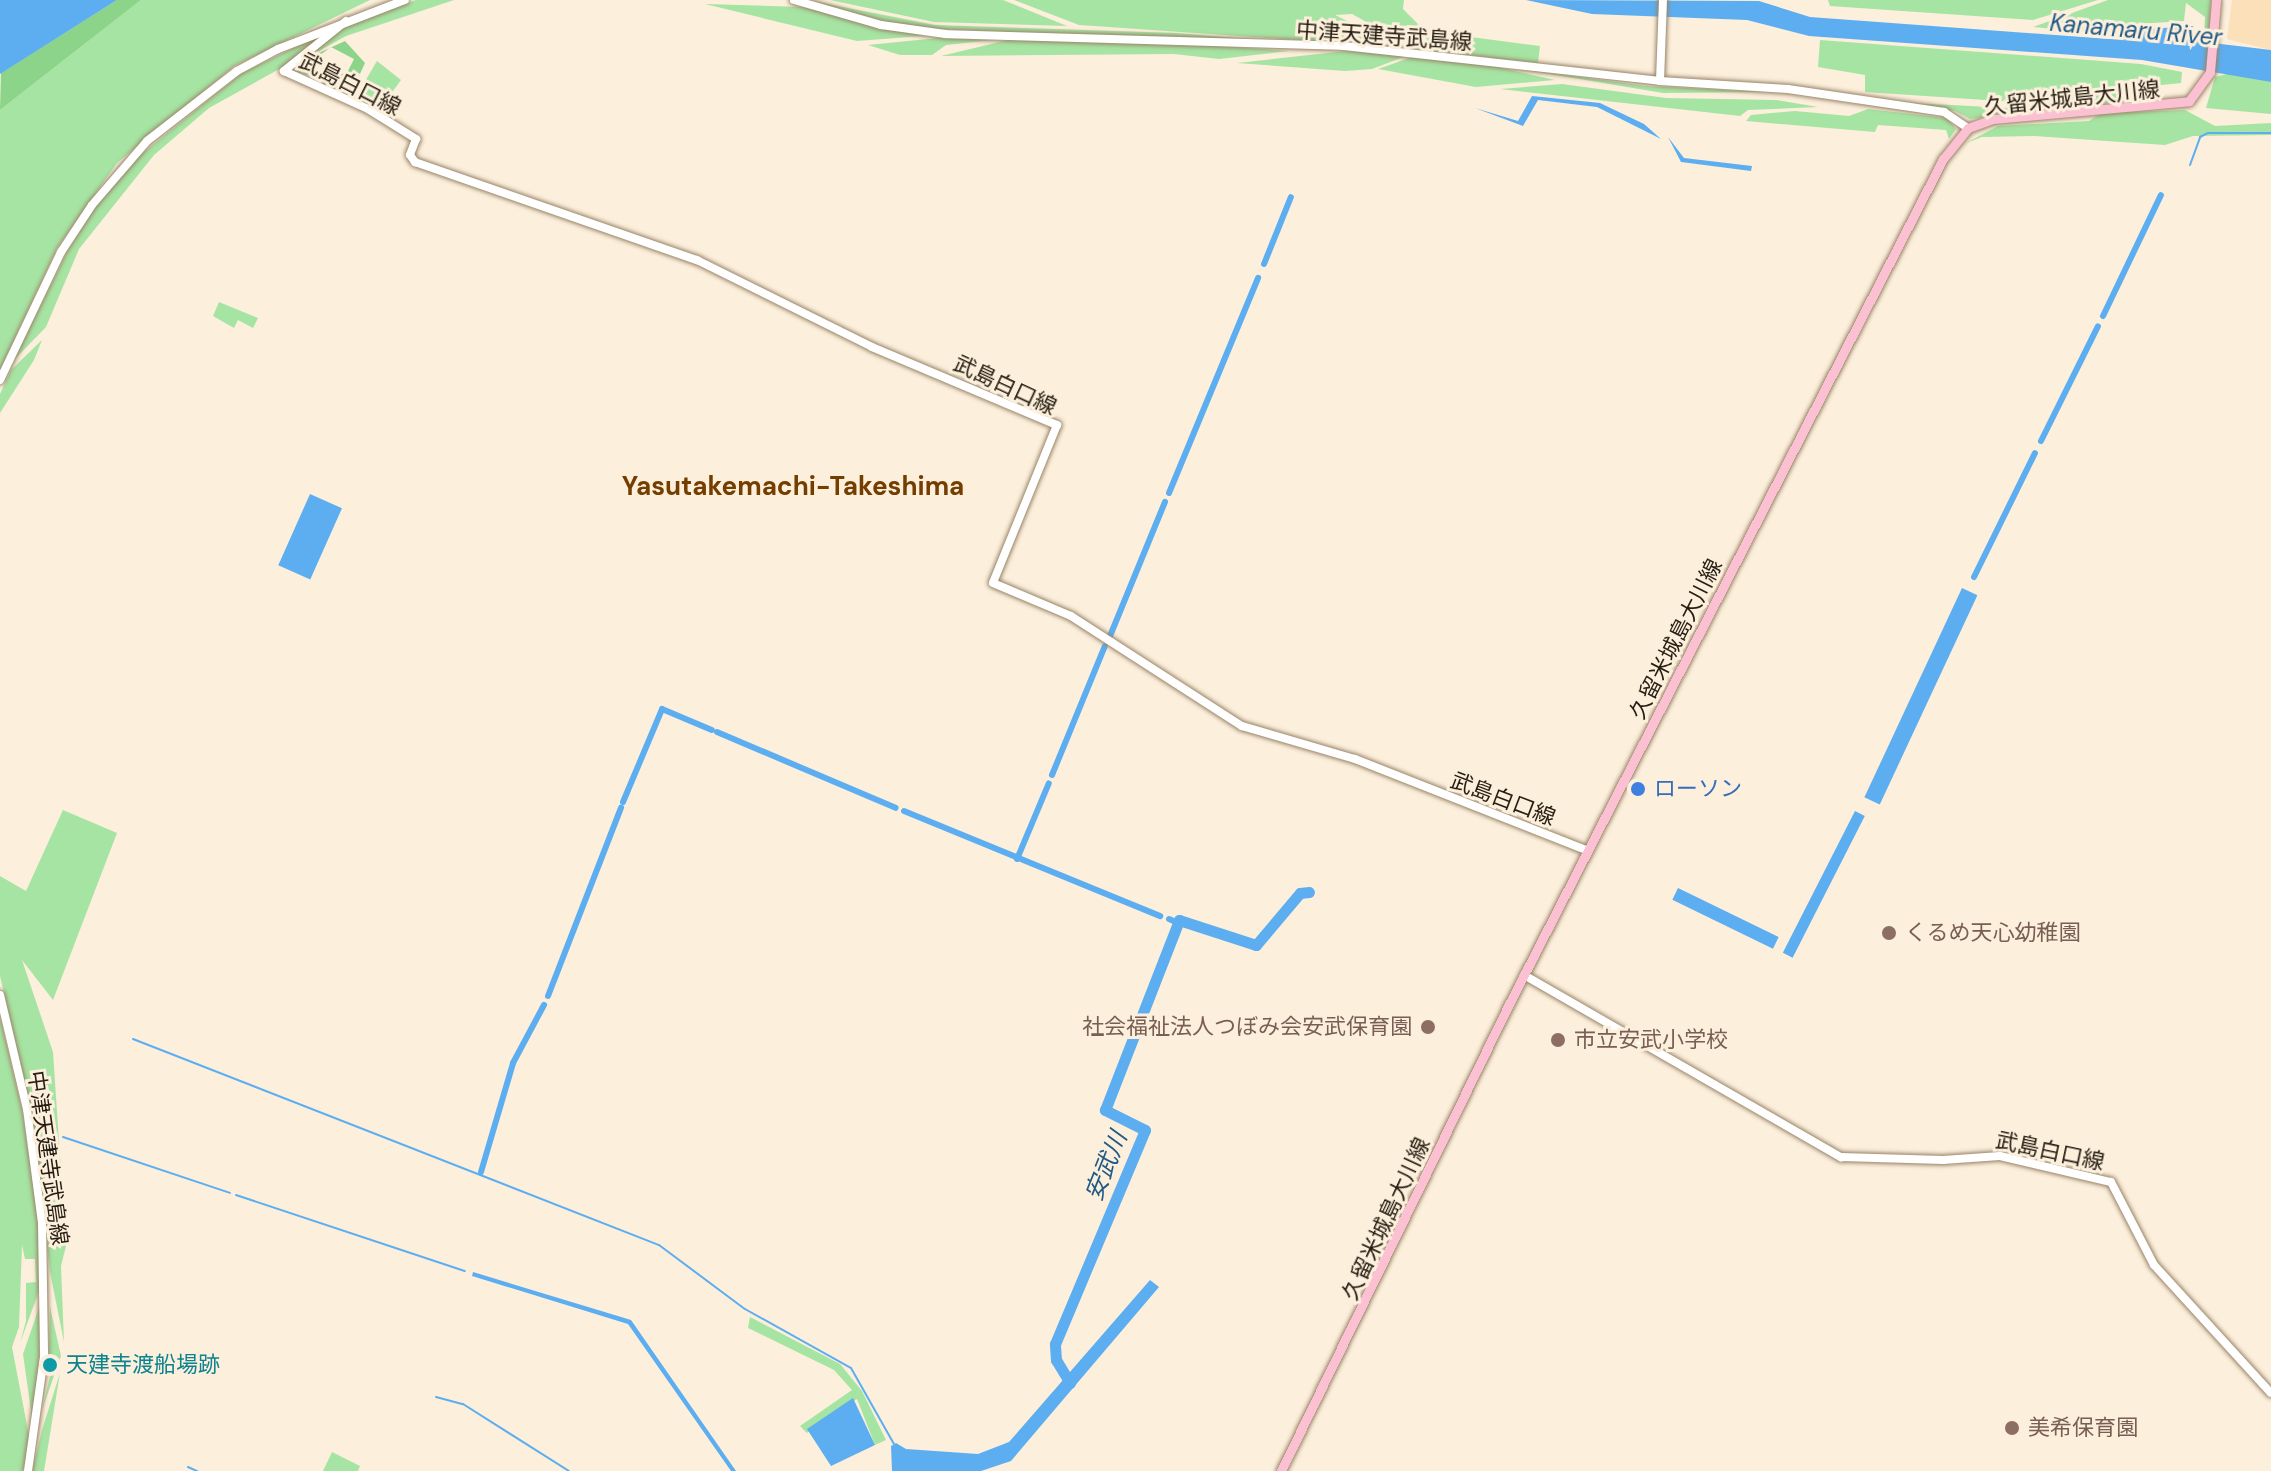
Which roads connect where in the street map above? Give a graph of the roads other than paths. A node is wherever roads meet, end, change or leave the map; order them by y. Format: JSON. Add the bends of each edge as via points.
{"nodes":[{"id":1,"x":405,"y":0,"type":"edge"},
{"id":2,"x":794,"y":0,"type":"edge"},
{"id":3,"x":1663,"y":0,"type":"edge"},
{"id":4,"x":2216,"y":0,"type":"edge"},
{"id":5,"x":346,"y":21,"type":"junction"},
{"id":6,"x":1660,"y":78,"type":"junction"},
{"id":7,"x":1968,"y":128,"type":"junction"},
{"id":8,"x":0,"y":380,"type":"edge"},
{"id":9,"x":1588,"y":851,"type":"junction"},
{"id":10,"x":1524,"y":975,"type":"junction"},
{"id":11,"x":0,"y":995,"type":"edge"},
{"id":12,"x":2271,"y":1393,"type":"edge"},
{"id":13,"x":28,"y":1471,"type":"edge"},
{"id":14,"x":1281,"y":1471,"type":"edge"}],
"edges":[{"from":1,"to":5,"type":"main road"},
{"from":2,"to":6,"type":"main road","name":"中津天建寺武島線","via":[[881,25],[945,34],[1344,46]]},
{"from":3,"to":6,"type":"main road"},
{"from":4,"to":7,"type":"main road","name":"久留米城島大川線","via":[[2210,72],[2189,101],[2171,107],[1993,119]]},
{"from":5,"to":8,"type":"main road","via":[[237,71],[187,106],[121,168],[61,252]]},
{"from":5,"to":9,"type":"main road","name":"武島白口線","via":[[284,71],[368,109],[416,139],[410,155],[415,162],[697,260],[872,347],[1057,425],[993,583],[1071,616],[1242,726],[1355,759]]},
{"from":6,"to":7,"type":"main road","name":"中津天建寺武島線","via":[[1788,89],[1944,112]]},
{"from":7,"to":9,"type":"main road","name":"久留米城島大川線","via":[[1924,195]]},
{"from":9,"to":10,"type":"main road","name":"久留米城島大川線"},
{"from":10,"to":12,"type":"main road","name":"武島白口線","via":[[1841,1157],[2000,1156],[2111,1182],[2154,1265]]},
{"from":10,"to":14,"type":"main road","name":"久留米城島大川線"},
{"from":11,"to":13,"type":"main road","name":"中津天建寺武島線","via":[[27,1109],[42,1223],[44,1357]]}]}
